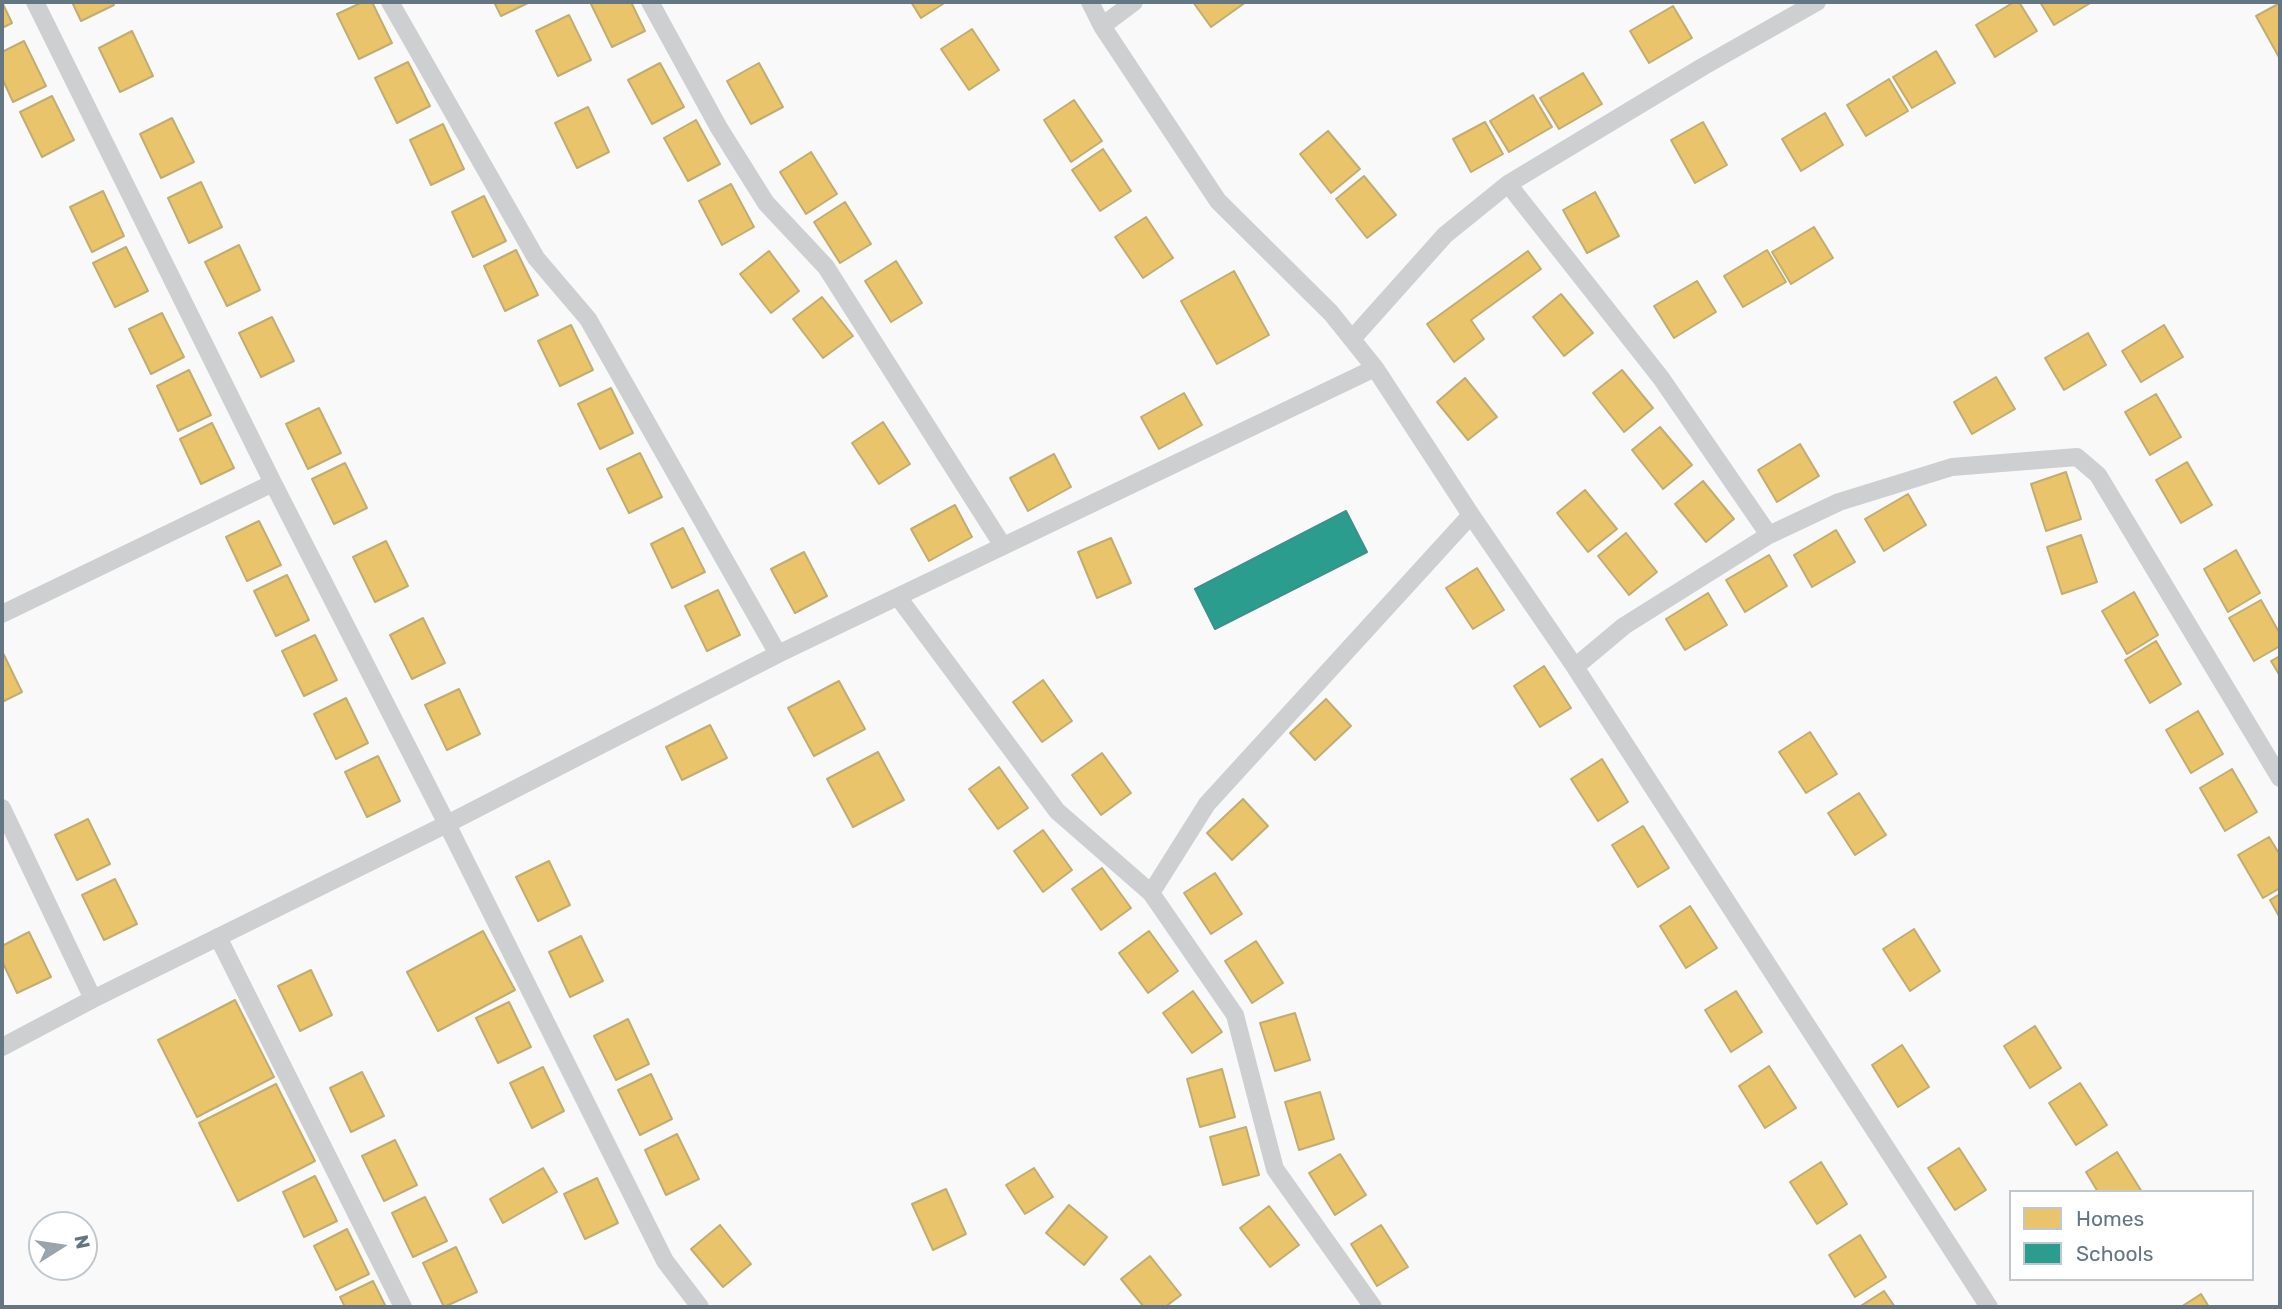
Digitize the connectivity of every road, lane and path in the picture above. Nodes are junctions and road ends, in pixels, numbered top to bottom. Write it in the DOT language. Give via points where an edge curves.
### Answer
graph roads {
  1 [pos="35,2"];
  2 [pos="390,2"];
  3 [pos="650,2"];
  4 [pos="1090,2"];
  5 [pos="1134,2"];
  6 [pos="1816,2"];
  7 [pos="1102,26"];
  8 [pos="1508,184"];
  9 [pos="1352,339"];
  10 [pos="1375,368"];
  11 [pos="273,483"];
  12 [pos="1471,515"];
  13 [pos="1769,535"];
  14 [pos="1003,546"];
  15 [pos="898,597"];
  16 [pos="2,614"];
  17 [pos="778,654"];
  18 [pos="1575,667"];
  19 [pos="2280,778"];
  20 [pos="2,808"];
  21 [pos="447,824"];
  22 [pos="1152,893"];
  23 [pos="218,937"];
  24 [pos="93,999"];
  25 [pos="2,1047"];
  26 [pos="402,1307"];
  27 [pos="700,1307"];
  28 [pos="1373,1307"];
  29 [pos="1989,1307"];
  1 -- 11 [label="street"];
  2 -- 17 [label="street" via="536,258 588,319"];
  3 -- 14 [label="street" via="766,203 826,267"];
  4 -- 7 [label="street"];
  5 -- 7 [label="street"];
  6 -- 8 [label="street"];
  7 -- 9 [label="street" via="1218,201"];
  8 -- 9 [label="street" via="1445,235"];
  8 -- 13 [label="street" via="1661,378"];
  9 -- 10 [label="street"];
  10 -- 12 [label="street"];
  10 -- 14 [label="street"];
  11 -- 16 [label="street"];
  11 -- 21 [label="street"];
  12 -- 18 [label="street"];
  12 -- 22 [label="street" via="1207,804"];
  13 -- 18 [label="street" via="1624,626"];
  13 -- 19 [label="street" via="1839,502 1952,467 2077,457 2098,475"];
  14 -- 15 [label="street"];
  15 -- 17 [label="street"];
  15 -- 22 [label="street" via="1057,811"];
  17 -- 21 [label="street"];
  18 -- 29 [label="street"];
  20 -- 24 [label="street"];
  21 -- 23 [label="street"];
  21 -- 27 [label="street" via="665,1261"];
  22 -- 28 [label="street" via="1235,1015 1275,1169"];
  23 -- 24 [label="street"];
  23 -- 26 [label="street"];
  24 -- 25 [label="street"];
}
